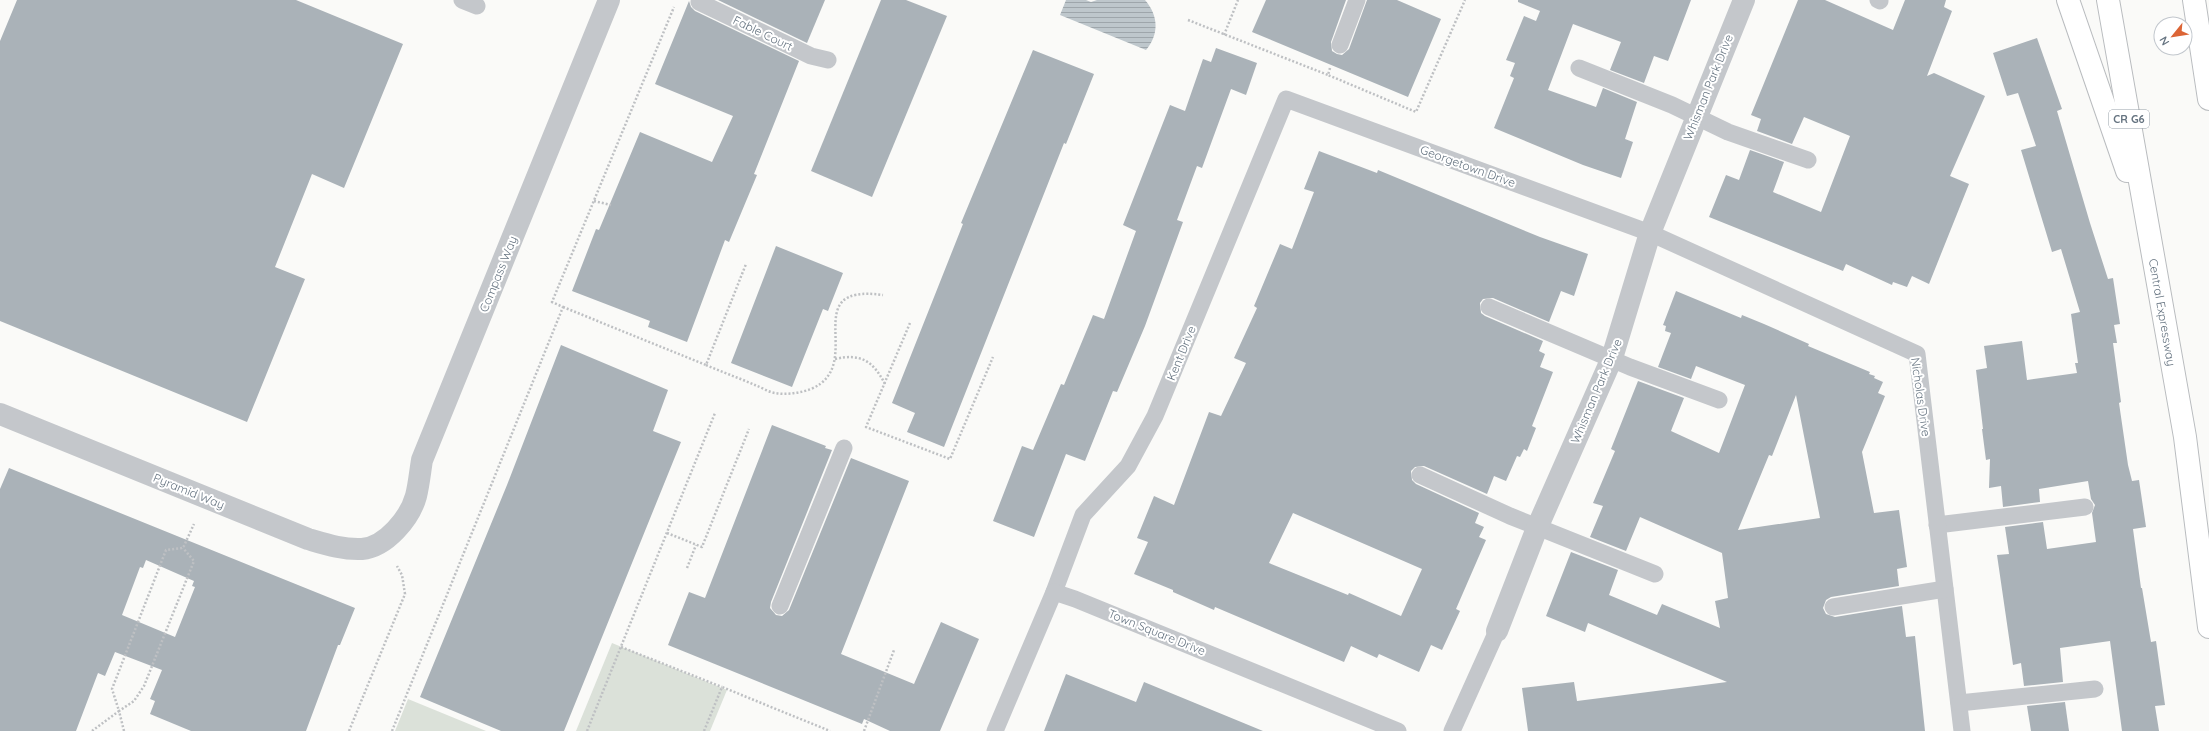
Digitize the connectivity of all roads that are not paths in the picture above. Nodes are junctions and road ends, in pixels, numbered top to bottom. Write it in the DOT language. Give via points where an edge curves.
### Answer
graph roads {
  1 [pos="609,0"];
  2 [pos="1357,0"];
  3 [pos="1744,0"];
  4 [pos="2068,0"];
  5 [pos="2108,0"];
  6 [pos="2194,0"];
  7 [pos="699,2"];
  8 [pos="1340,45"];
  9 [pos="828,60"];
  10 [pos="1579,68"];
  11 [pos="1286,99"];
  12 [pos="2209,99"];
  13 [pos="1697,115"];
  14 [pos="1808,160"];
  15 [pos="1650,233"];
  16 [pos="2150,239"];
  17 [pos="1489,307"];
  18 [pos="1612,358"];
  19 [pos="1719,400"];
  20 [pos="0,414"];
  21 [pos="844,448"];
  22 [pos="1420,475"];
  23 [pos="2085,507"];
  24 [pos="1937,524"];
  25 [pos="1537,528"];
  26 [pos="382,542"];
  27 [pos="1656,574"];
  28 [pos="1945,589"];
  29 [pos="1054,592"];
  30 [pos="780,606"];
  31 [pos="1832,607"];
  32 [pos="2209,627"];
  33 [pos="1497,631"];
  34 [pos="2096,688"];
  35 [pos="1959,703"];
  36 [pos="995,731"];
  37 [pos="1398,731"];
  38 [pos="1452,731"];
  39 [pos="1962,731"];
  1 -- 26 [label="street, Compass Way" via="422,460 416,497 405,519"];
  2 -- 8 [label="lane"];
  3 -- 13 [label="street, Whisman Park Drive"];
  4 -- 16 [label="highway"];
  5 -- 16 [label="highway, Central Expressway / CR G6"];
  6 -- 12 [label="highway"];
  7 -- 9 [label="lane, Fable Court" via="811,56"];
  10 -- 13 [label="lane"];
  11 -- 15 [label="lane, Georgetown Drive"];
  11 -- 29 [label="lane, Kent Drive" via="1155,416 1128,466 1083,515"];
  13 -- 14 [label="lane" via="1728,132"];
  13 -- 15 [label="street, Whisman Park Drive"];
  15 -- 18 [label="street, Whisman Park Drive"];
  15 -- 24 [label="lane, Nicholas Drive" via="1917,354"];
  16 -- 32 [label="highway, Central Expressway / CR G6" via="2185,437"];
  17 -- 18 [label="lane"];
  18 -- 19 [label="lane"];
  18 -- 25 [label="street, Whisman Park Drive"];
  20 -- 26 [label="street, Pyramid Way" via="308,540 333,547 363,549"];
  21 -- 30 [label="lane"];
  22 -- 25 [label="lane"];
  23 -- 24 [label="lane"];
  24 -- 28 [label="lane, Nicholas Drive"];
  25 -- 27 [label="lane"];
  25 -- 33 [label="street, Whisman Park Drive"];
  28 -- 31 [label="lane"];
  28 -- 35 [label="lane, Nicholas Drive"];
  29 -- 36 [label="lane"];
  29 -- 37 [label="lane, Town Square Drive"];
  33 -- 38 [label="lane, Whisman Park Drive"];
  34 -- 35 [label="lane"];
  35 -- 39 [label="lane, Nicholas Drive"];
}
